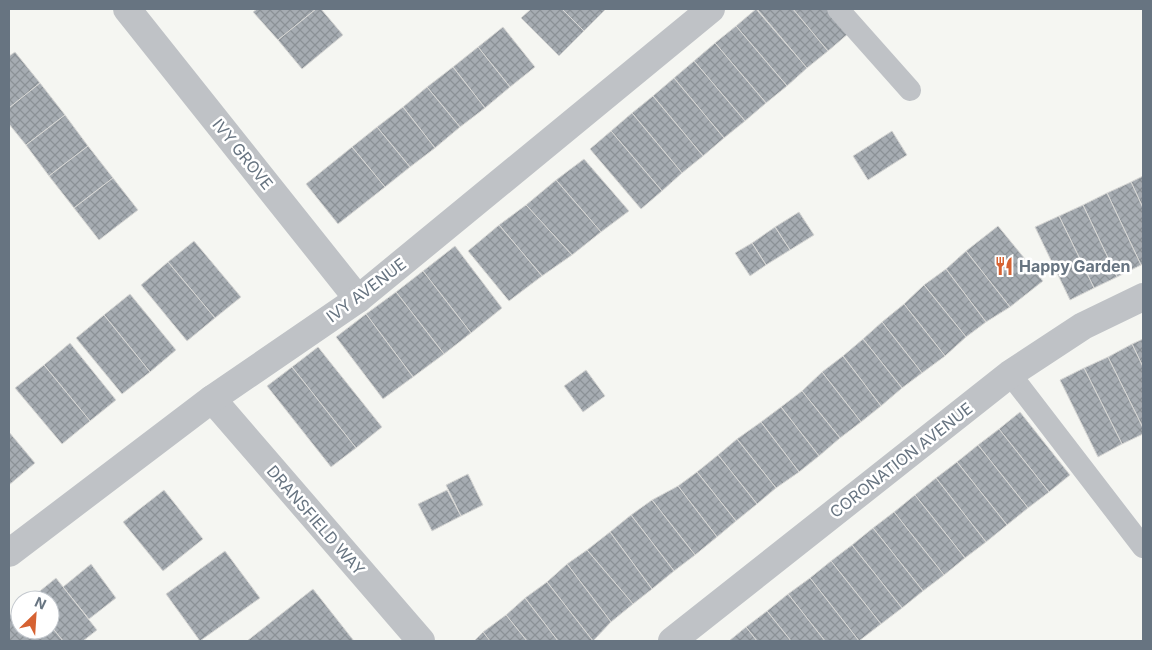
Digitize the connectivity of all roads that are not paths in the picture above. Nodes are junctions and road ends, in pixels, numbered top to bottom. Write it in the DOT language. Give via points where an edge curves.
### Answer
graph roads {
  1 [pos="127,9"];
  2 [pos="711,9"];
  3 [pos="838,9"];
  4 [pos="910,90"];
  5 [pos="1143,297"];
  6 [pos="358,299"];
  7 [pos="1010,374"];
  8 [pos="212,399"];
  9 [pos="1143,547"];
  10 [pos="9,553"];
  11 [pos="421,641"];
  12 [pos="672,641"];
  1 -- 6 [label="street, IVY GROVE"];
  2 -- 6 [label="street, IVY AVENUE"];
  3 -- 4 [label="lane"];
  5 -- 7 [label="street, CORONATION AVENUE" via="1083,326"];
  6 -- 8 [label="street, IVY AVENUE"];
  7 -- 9 [label="lane"];
  7 -- 12 [label="street, CORONATION AVENUE"];
  8 -- 10 [label="street, IVY AVENUE"];
  8 -- 11 [label="street, DRANSFIELD WAY"];
}
